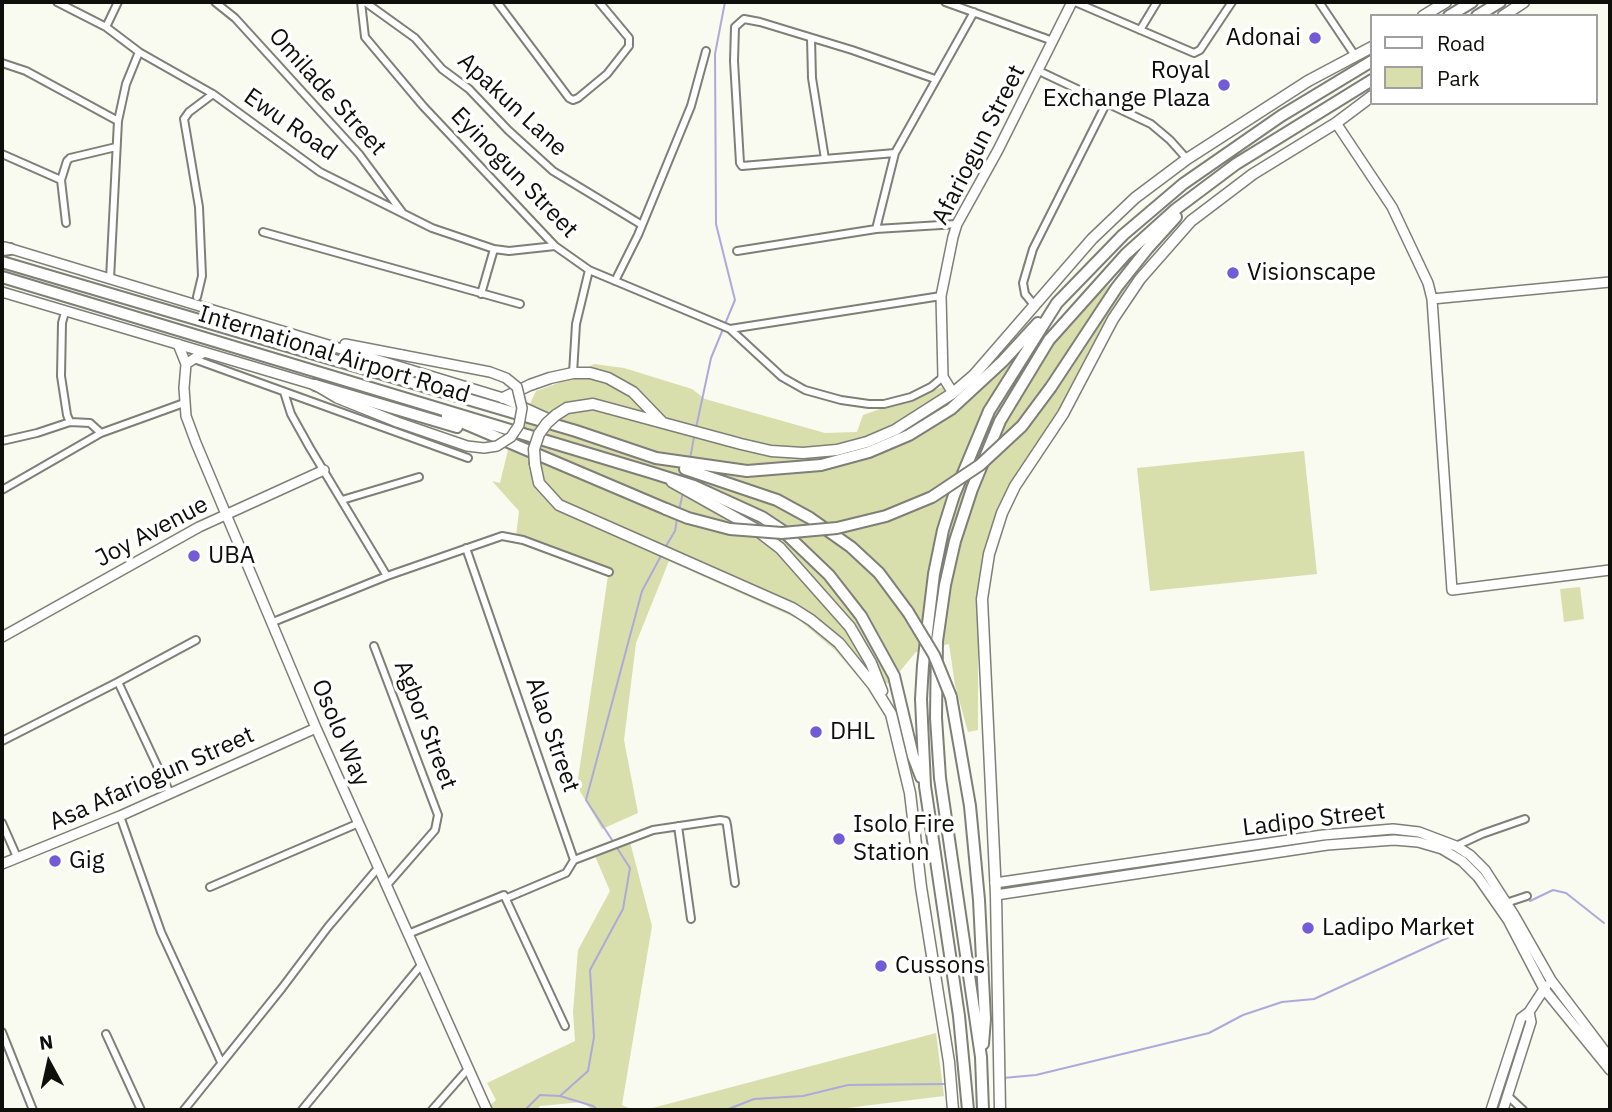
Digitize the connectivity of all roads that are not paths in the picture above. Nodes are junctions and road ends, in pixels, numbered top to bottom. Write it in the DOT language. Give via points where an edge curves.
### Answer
graph roads {
  1 [pos="57,2"];
  2 [pos="118,2"];
  3 [pos="215,2"];
  4 [pos="363,2"];
  5 [pos="497,2"];
  6 [pos="599,2"];
  7 [pos="945,2"];
  8 [pos="1073,2"];
  9 [pos="1157,2"];
  10 [pos="1232,2"];
  11 [pos="1319,2"];
  12 [pos="1446,2"];
  13 [pos="1472,2"];
  14 [pos="1500,2"];
  15 [pos="1524,2"];
  16 [pos="974,12"];
  17 [pos="1426,14"];
  18 [pos="1452,14"];
  19 [pos="1480,14"];
  20 [pos="1506,14"];
  21 [pos="106,27"];
  22 [pos="1140,30"];
  23 [pos="811,38"];
  24 [pos="1053,41"];
  25 [pos="1370,48"];
  26 [pos="706,51"];
  27 [pos="139,52"];
  28 [pos="1356,57"];
  29 [pos="1370,62"];
  30 [pos="2,63"];
  31 [pos="1039,71"];
  32 [pos="935,79"];
  33 [pos="1370,81"];
  34 [pos="213,94"];
  35 [pos="1370,98"];
  36 [pos="1106,104"];
  37 [pos="118,121"];
  38 [pos="1336,123"];
  39 [pos="116,147"];
  40 [pos="895,153"];
  41 [pos="2,154"];
  42 [pos="825,159"];
  43 [pos="1187,159"];
  44 [pos="1236,164"];
  45 [pos="61,180"];
  46 [pos="403,213"];
  47 [pos="66,223"];
  48 [pos="957,224"];
  49 [pos="642,225"];
  50 [pos="876,229"];
  51 [pos="263,232"];
  52 [pos="555,246"];
  53 [pos="4,248"];
  54 [pos="494,249"];
  55 [pos="737,251"];
  56 [pos="2,262"];
  57 [pos="589,270"];
  58 [pos="2,277"];
  59 [pos="110,279"];
  60 [pos="615,281"];
  61 [pos="1610,282"];
  62 [pos="2,292"];
  63 [pos="481,295"];
  64 [pos="942,296"];
  65 [pos="197,297"];
  66 [pos="1432,299"];
  67 [pos="1057,303"];
  68 [pos="520,304"];
  69 [pos="1036,307"];
  70 [pos="65,312"];
  71 [pos="730,329"];
  72 [pos="303,337"];
  73 [pos="178,344"];
  74 [pos="204,352"];
  75 [pos="190,361"];
  76 [pos="573,373"];
  77 [pos="943,377"];
  78 [pos="358,384"];
  79 [pos="315,385"];
  80 [pos="284,392"];
  81 [pos="953,393"];
  82 [pos="406,397"];
  83 [pos="503,398"];
  84 [pos="184,403"];
  85 [pos="70,422"];
  86 [pos="661,422"];
  87 [pos="576,431"];
  88 [pos="101,433"];
  89 [pos="497,439"];
  90 [pos="2,441"];
  91 [pos="468,458"];
  92 [pos="698,469"];
  93 [pos="324,470"];
  94 [pos="419,477"];
  95 [pos="693,489"];
  96 [pos="2,490"];
  97 [pos="342,500"];
  98 [pos="227,514"];
  99 [pos="466,548"];
  100 [pos="1610,570"];
  101 [pos="610,572"];
  102 [pos="387,576"];
  103 [pos="273,622"];
  104 [pos="2,636"];
  105 [pos="196,640"];
  106 [pos="374,646"];
  107 [pos="118,682"];
  108 [pos="891,714"];
  109 [pos="316,728"];
  110 [pos="2,741"];
  111 [pos="925,786"];
  112 [pos="170,793"];
  113 [pos="120,816"];
  114 [pos="1525,819"];
  115 [pos="2,823"];
  116 [pos="359,823"];
  117 [pos="677,827"];
  118 [pos="1456,846"];
  119 [pos="17,857"];
  120 [pos="575,860"];
  121 [pos="2,864"];
  122 [pos="378,869"];
  123 [pos="736,883"];
  124 [pos="995,883"];
  125 [pos="387,885"];
  126 [pos="210,887"];
  127 [pos="996,895"];
  128 [pos="1527,896"];
  129 [pos="507,898"];
  130 [pos="1506,902"];
  131 [pos="691,919"];
  132 [pos="408,934"];
  133 [pos="422,964"];
  134 [pos="1550,980"];
  135 [pos="1544,989"];
  136 [pos="1529,1012"];
  137 [pos="565,1026"];
  138 [pos="2,1032"];
  139 [pos="106,1034"];
  140 [pos="981,1057"];
  141 [pos="1610,1058"];
  142 [pos="222,1062"];
  143 [pos="468,1069"];
  144 [pos="1610,1070"];
  145 [pos="1508,1096"];
  146 [pos="952,1105"];
  147 [pos="33,1110"];
  148 [pos="141,1110"];
  149 [pos="184,1110"];
  150 [pos="302,1110"];
  151 [pos="432,1110"];
  152 [pos="487,1110"];
  153 [pos="968,1110"];
  154 [pos="983,1110"];
  155 [pos="1000,1110"];
  156 [pos="1491,1110"];
  157 [pos="1503,1110"];
  158 [pos="1523,1110"];
  1 -- 21 [label="street, Ewu Road"];
  2 -- 21 [label="street"];
  3 -- 46 [label="street, Omilade Street" via="235,18 359,154"];
  4 -- 49 [label="street, Apakun Lane" via="415,38 442,69 469,89 553,171"];
  4 -- 52 [label="street, Eyinogun Street" via="365,37"];
  5 -- 6 [label="street" via="569,98 578,98 607,74 629,42"];
  7 -- 16 [label="street"];
  8 -- 22 [label="street"];
  8 -- 24 [label="main road, Afariogun Street"];
  9 -- 22 [label="street"];
  10 -- 22 [label="street" via="1198,52"];
  11 -- 28 [label="street"];
  12 -- 17 [label="main road"];
  13 -- 18 [label="highway"];
  14 -- 19 [label="highway"];
  15 -- 20 [label="main road"];
  16 -- 24 [label="street"];
  16 -- 32 [label="street"];
  21 -- 27 [label="street, Ewu Road"];
  23 -- 32 [label="street"];
  23 -- 42 [label="street" via="812,78"];
  23 -- 42 [label="street" via="744,19 735,27 740,163"];
  24 -- 31 [label="main road, Afariogun Street"];
  25 -- 28 [label="main road"];
  26 -- 49 [label="street" via="691,106"];
  27 -- 34 [label="street, Ewu Road"];
  27 -- 37 [label="street"];
  28 -- 43 [label="main road" via="1308,81"];
  29 -- 67 [label="highway" via="1183,184 1123,235"];
  30 -- 37 [label="street" via="26,71"];
  31 -- 36 [label="street"];
  31 -- 48 [label="main road, Afariogun Street"];
  32 -- 40 [label="street"];
  33 -- 44 [label="highway"];
  34 -- 46 [label="street, Ewu Road" via="305,163"];
  34 -- 65 [label="street" via="184,119 199,207 202,276"];
  35 -- 38 [label="main road"];
  36 -- 43 [label="street" via="1151,124"];
  36 -- 69 [label="street" via="1029,259 1023,283"];
  37 -- 39 [label="street"];
  38 -- 66 [label="main road" via="1392,207"];
  38 -- 124 [label="main road" via="1253,174 1191,221 1140,279 1002,513 982,599"];
  39 -- 45 [label="street" via="70,158"];
  39 -- 59 [label="street"];
  40 -- 42 [label="street"];
  40 -- 50 [label="street"];
  41 -- 45 [label="street"];
  43 -- 69 [label="main road" via="1101,231"];
  44 -- 89 [label="highway, bridge" via="1148,248 1022,426 980,465 932,497 886,516 838,528 782,533 709,524"];
  44 -- 140 [label="highway" via="1126,254 1058,328 1000,421 955,541 937,641 937,743"];
  45 -- 47 [label="street"];
  46 -- 54 [label="street, Ewu Road" via="443,233"];
  48 -- 50 [label="street"];
  48 -- 64 [label="main road, Afariogun Street"];
  49 -- 60 [label="street"];
  50 -- 55 [label="street"];
  51 -- 63 [label="street"];
  52 -- 54 [label="street, Ewu Road"];
  52 -- 57 [label="street, Eyinogun Street"];
  53 -- 59 [label="main road, International Airport Road"];
  54 -- 63 [label="street"];
  56 -- 87 [label="highway, International Airport Road"];
  57 -- 60 [label="street, Eyinogun Street"];
  57 -- 76 [label="street" via="576,324"];
  58 -- 78 [label="highway, International Airport Road"];
  59 -- 72 [label="main road, International Airport Road"];
  60 -- 71 [label="street, Eyinogun Street"];
  61 -- 66 [label="main road"];
  62 -- 70 [label="main road, International Airport Road"];
  63 -- 68 [label="street"];
  64 -- 71 [label="street, Eyinogun Street"];
  64 -- 77 [label="main road, Afariogun Street"];
  66 -- 100 [label="main road" via="1452,590"];
  67 -- 92 [label="highway" via="960,401 909,435 821,465 747,471"];
  67 -- 111 [label="highway" via="989,411 943,530 923,665"];
  69 -- 81 [label="main road"];
  70 -- 73 [label="main road, International Airport Road"];
  70 -- 85 [label="street" via="61,376"];
  71 -- 77 [label="street" via="782,377 841,400 884,404 911,397"];
  72 -- 79 [label="main road, International Airport Road, bridge" via="490,372 517,387 522,408 511,437 484,448 397,422"];
  72 -- 83 [label="main road, International Airport Road"];
  73 -- 74 [label="main road, International Airport Road"];
  73 -- 75 [label="main road, Osolo Way"];
  74 -- 75 [label="main road"];
  74 -- 79 [label="main road, International Airport Road"];
  75 -- 80 [label="street"];
  75 -- 84 [label="main road, Osolo Way"];
  76 -- 83 [label="main road"];
  76 -- 86 [label="main road" via="608,378 632,392"];
  77 -- 81 [label="main road"];
  78 -- 79 [label="highway"];
  78 -- 82 [label="highway, International Airport Road"];
  79 -- 89 [label="highway"];
  80 -- 91 [label="street"];
  80 -- 93 [label="street" via="291,414"];
  81 -- 86 [label="main road" via="895,430 837,450 771,451"];
  82 -- 89 [label="highway"];
  82 -- 95 [label="highway, International Airport Road"];
  83 -- 87 [label="main road, International Airport Road"];
  84 -- 88 [label="street"];
  84 -- 98 [label="main road, Osolo Way"];
  85 -- 88 [label="street" via="90,423"];
  85 -- 90 [label="street"];
  86 -- 108 [label="main road, bridge" via="593,404 567,408 539,434 534,449 539,483 559,505 811,620 850,654"];
  87 -- 92 [label="highway, International Airport Road"];
  88 -- 96 [label="street"];
  92 -- 140 [label="highway, bridge" via="777,500 851,547 879,573 934,656 951,697 970,806 980,912 985,1032"];
  93 -- 97 [label="street"];
  93 -- 98 [label="main road, Joy Avenue"];
  94 -- 97 [label="street"];
  95 -- 108 [label="main road" via="780,548 821,592 872,663"];
  95 -- 111 [label="highway, International Airport Road" via="737,504 783,531 829,575 861,616 894,676"];
  97 -- 102 [label="street"];
  98 -- 103 [label="main road, Osolo Way"];
  98 -- 104 [label="main road, Joy Avenue"];
  99 -- 101 [label="street" via="509,536"];
  99 -- 102 [label="street"];
  99 -- 120 [label="street, Alao Street"];
  102 -- 103 [label="street"];
  103 -- 109 [label="main road, Osolo Way"];
  105 -- 107 [label="street"];
  106 -- 125 [label="street, Agbor Street" via="438,815 435,830"];
  107 -- 110 [label="street"];
  107 -- 112 [label="street"];
  108 -- 146 [label="main road" via="910,793"];
  109 -- 112 [label="main road, Asa Afariogun Street"];
  109 -- 116 [label="main road, Osolo Way"];
  111 -- 153 [label="highway"];
  112 -- 113 [label="main road, Asa Afariogun Street"];
  113 -- 119 [label="main road, Asa Afariogun Street"];
  113 -- 142 [label="street" via="162,932"];
  114 -- 118 [label="street"];
  115 -- 119 [label="street"];
  116 -- 122 [label="main road, Osolo Way"];
  116 -- 126 [label="street"];
  117 -- 120 [label="street" via="653,830"];
  117 -- 123 [label="street" via="726,821"];
  117 -- 131 [label="street"];
  118 -- 124 [label="main road, Ladipo Street" via="1419,832 1323,835"];
  118 -- 130 [label="main road, Ladipo Street" via="1485,870"];
  119 -- 121 [label="main road, Asa Afariogun Street"];
  120 -- 129 [label="street" via="566,873"];
  122 -- 125 [label="main road, Osolo Way"];
  122 -- 142 [label="street"];
  124 -- 127 [label="main road"];
  125 -- 132 [label="main road, Osolo Way"];
  127 -- 135 [label="main road, Ladipo Street" via="1326,845 1418,842 1442,849 1478,877 1508,920"];
  127 -- 155 [label="main road"];
  128 -- 130 [label="street"];
  129 -- 132 [label="street" via="500,895"];
  129 -- 137 [label="street"];
  130 -- 134 [label="main road, Ladipo Street"];
  132 -- 133 [label="main road, Osolo Way"];
  133 -- 143 [label="main road, Osolo Way"];
  133 -- 150 [label="street"];
  134 -- 135 [label="main road"];
  134 -- 141 [label="main road, Ladipo Street"];
  135 -- 136 [label="main road"];
  135 -- 144 [label="main road, Ladipo Street"];
  136 -- 145 [label="main road" via="1531,1022"];
  136 -- 156 [label="main road" via="1521,1018"];
  138 -- 147 [label="street"];
  139 -- 148 [label="street"];
  140 -- 154 [label="highway"];
  142 -- 149 [label="street"];
  143 -- 151 [label="street"];
  143 -- 152 [label="main road, Osolo Way"];
  145 -- 157 [label="main road"];
  145 -- 158 [label="street"];
}
